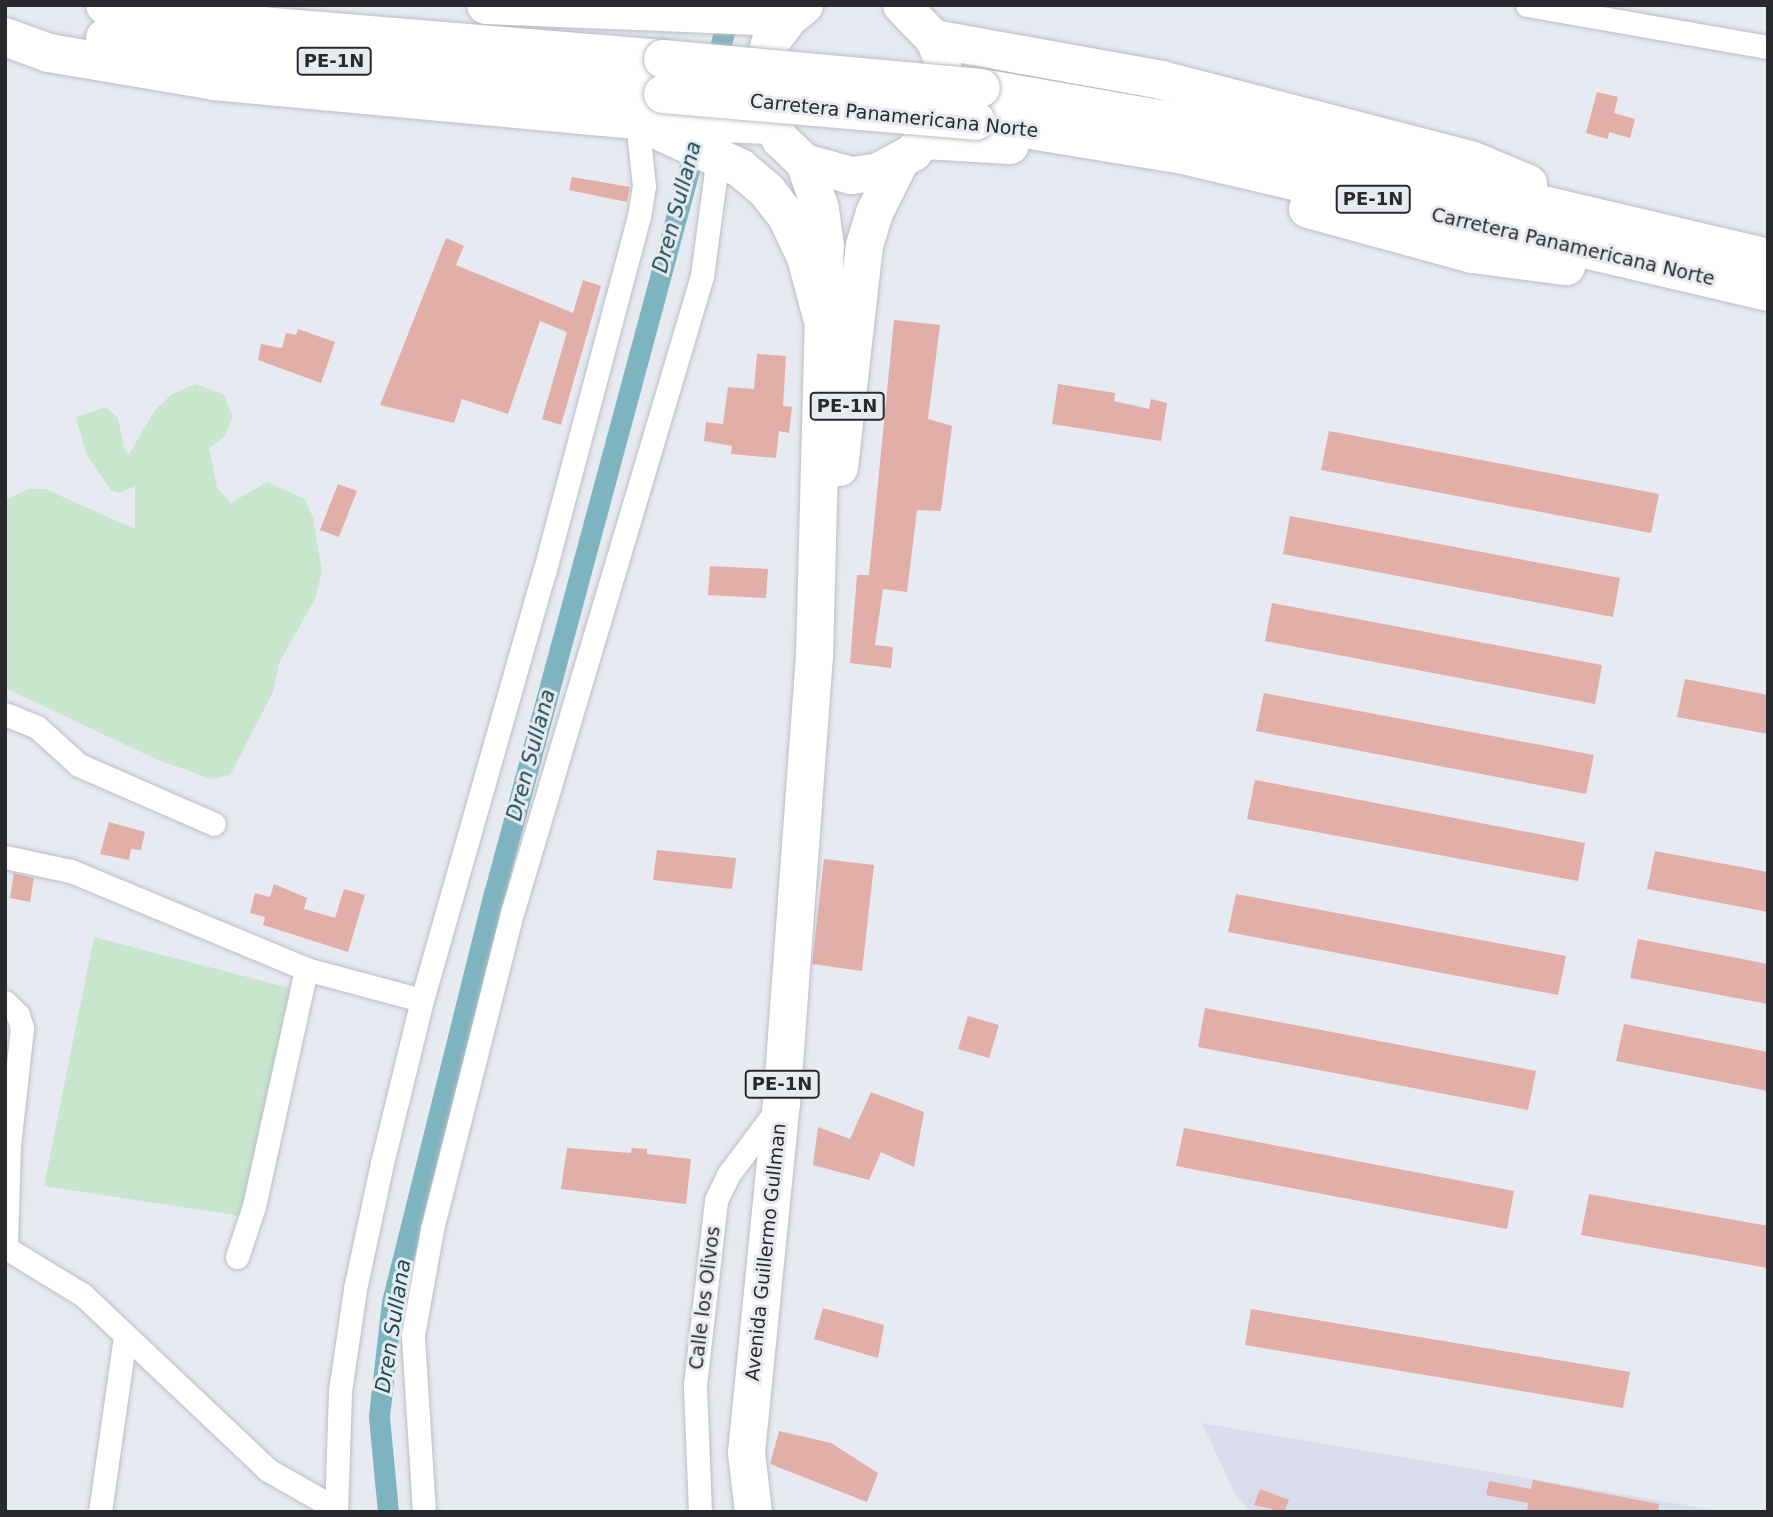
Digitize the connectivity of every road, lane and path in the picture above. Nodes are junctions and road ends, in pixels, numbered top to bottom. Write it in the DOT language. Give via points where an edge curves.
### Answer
graph roads {
  1 [pos="105,5"];
  2 [pos="486,5"];
  3 [pos="901,5"];
  4 [pos="1527,5"];
  5 [pos="797,11"];
  6 [pos="5,28"];
  7 [pos="5,37"];
  8 [pos="934,38"];
  9 [pos="1768,47"];
  10 [pos="978,104"];
  11 [pos="684,120"];
  12 [pos="771,125"];
  13 [pos="912,151"];
  14 [pos="804,162"];
  15 [pos="1630,227"];
  16 [pos="1768,258"];
  17 [pos="1663,269"];
  18 [pos="1768,292"];
  19 [pos="822,317"];
  20 [pos="814,656"];
  21 [pos="5,714"];
  22 [pos="214,824"];
  23 [pos="5,857"];
  24 [pos="306,969"];
  25 [pos="422,1000"];
  26 [pos="5,1002"];
  27 [pos="781,1104"];
  28 [pos="7,1144"];
  29 [pos="6,1247"];
  30 [pos="237,1257"];
  31 [pos="125,1336"];
  32 [pos="335,1510"];
  33 [pos="100,1512"];
  34 [pos="424,1512"];
  35 [pos="700,1512"];
  36 [pos="753,1512"];
  1 -- 11 [label="highway, Carretera Panamericana Norte / PE-1N" via="273,27"];
  2 -- 5 [label="highway" via="746,17"];
  3 -- 8 [label="main road"];
  4 -- 9 [label="street"];
  5 -- 12 [label="main road, PE-1N" via="764,60 761,93"];
  6 -- 11 [label="highway, Carretera Panamericana Norte / PE-1N"];
  7 -- 11 [label="highway" via="49,52 214,81"];
  8 -- 13 [label="main road, PE-1N" via="945,80 943,101"];
  8 -- 15 [label="highway" via="1161,80 1471,160"];
  10 -- 11 [label="highway, Carretera Panamericana Norte / PE-1N, bridge"];
  10 -- 15 [label="highway, Carretera Panamericana Norte / PE-1N" via="1233,132"];
  10 -- 17 [label="highway, Carretera Panamericana Norte / PE-1N"];
  11 -- 12 [label="highway"];
  11 -- 19 [label="highway" via="767,191 787,217 806,257"];
  11 -- 25 [label="street" via="644,186 544,573"];
  11 -- 34 [label="street" via="702,276 510,922 432,1229 413,1335"];
  12 -- 14 [label="main road, PE-1N"];
  13 -- 14 [label="main road" via="851,175"];
  13 -- 17 [label="highway" via="1037,148 1172,170 1473,254 1570,267"];
  13 -- 20 [label="main road, Avenida Guillermo Gullman / PE-1N" via="864,246"];
  14 -- 19 [label="main road, Avenida Guillermo Gullman / PE-1N" via="820,208 825,245"];
  15 -- 16 [label="highway, Carretera Panamericana Norte / PE-1N"];
  17 -- 18 [label="highway, Carretera Panamericana Norte / PE-1N"];
  19 -- 20 [label="main road, Avenida Guillermo Gullman / PE-1N"];
  20 -- 27 [label="main road, Avenida Guillermo Gullman / PE-1N"];
  21 -- 22 [label="street" via="37,727 79,765"];
  23 -- 24 [label="street" via="71,871"];
  24 -- 25 [label="street"];
  24 -- 30 [label="street" via="254,1206"];
  25 -- 32 [label="street" via="355,1289 340,1391"];
  26 -- 28 [label="street" via="18,1015 22,1028"];
  27 -- 35 [label="street, Calle los Olivos" via="728,1175 716,1200 695,1385"];
  27 -- 36 [label="main road, Avenida Guillermo Gullman / PE-1N" via="746,1452"];
  28 -- 29 [label="street"];
  29 -- 31 [label="street" via="74,1288"];
  31 -- 32 [label="street" via="268,1470"];
  31 -- 33 [label="street"];
}
